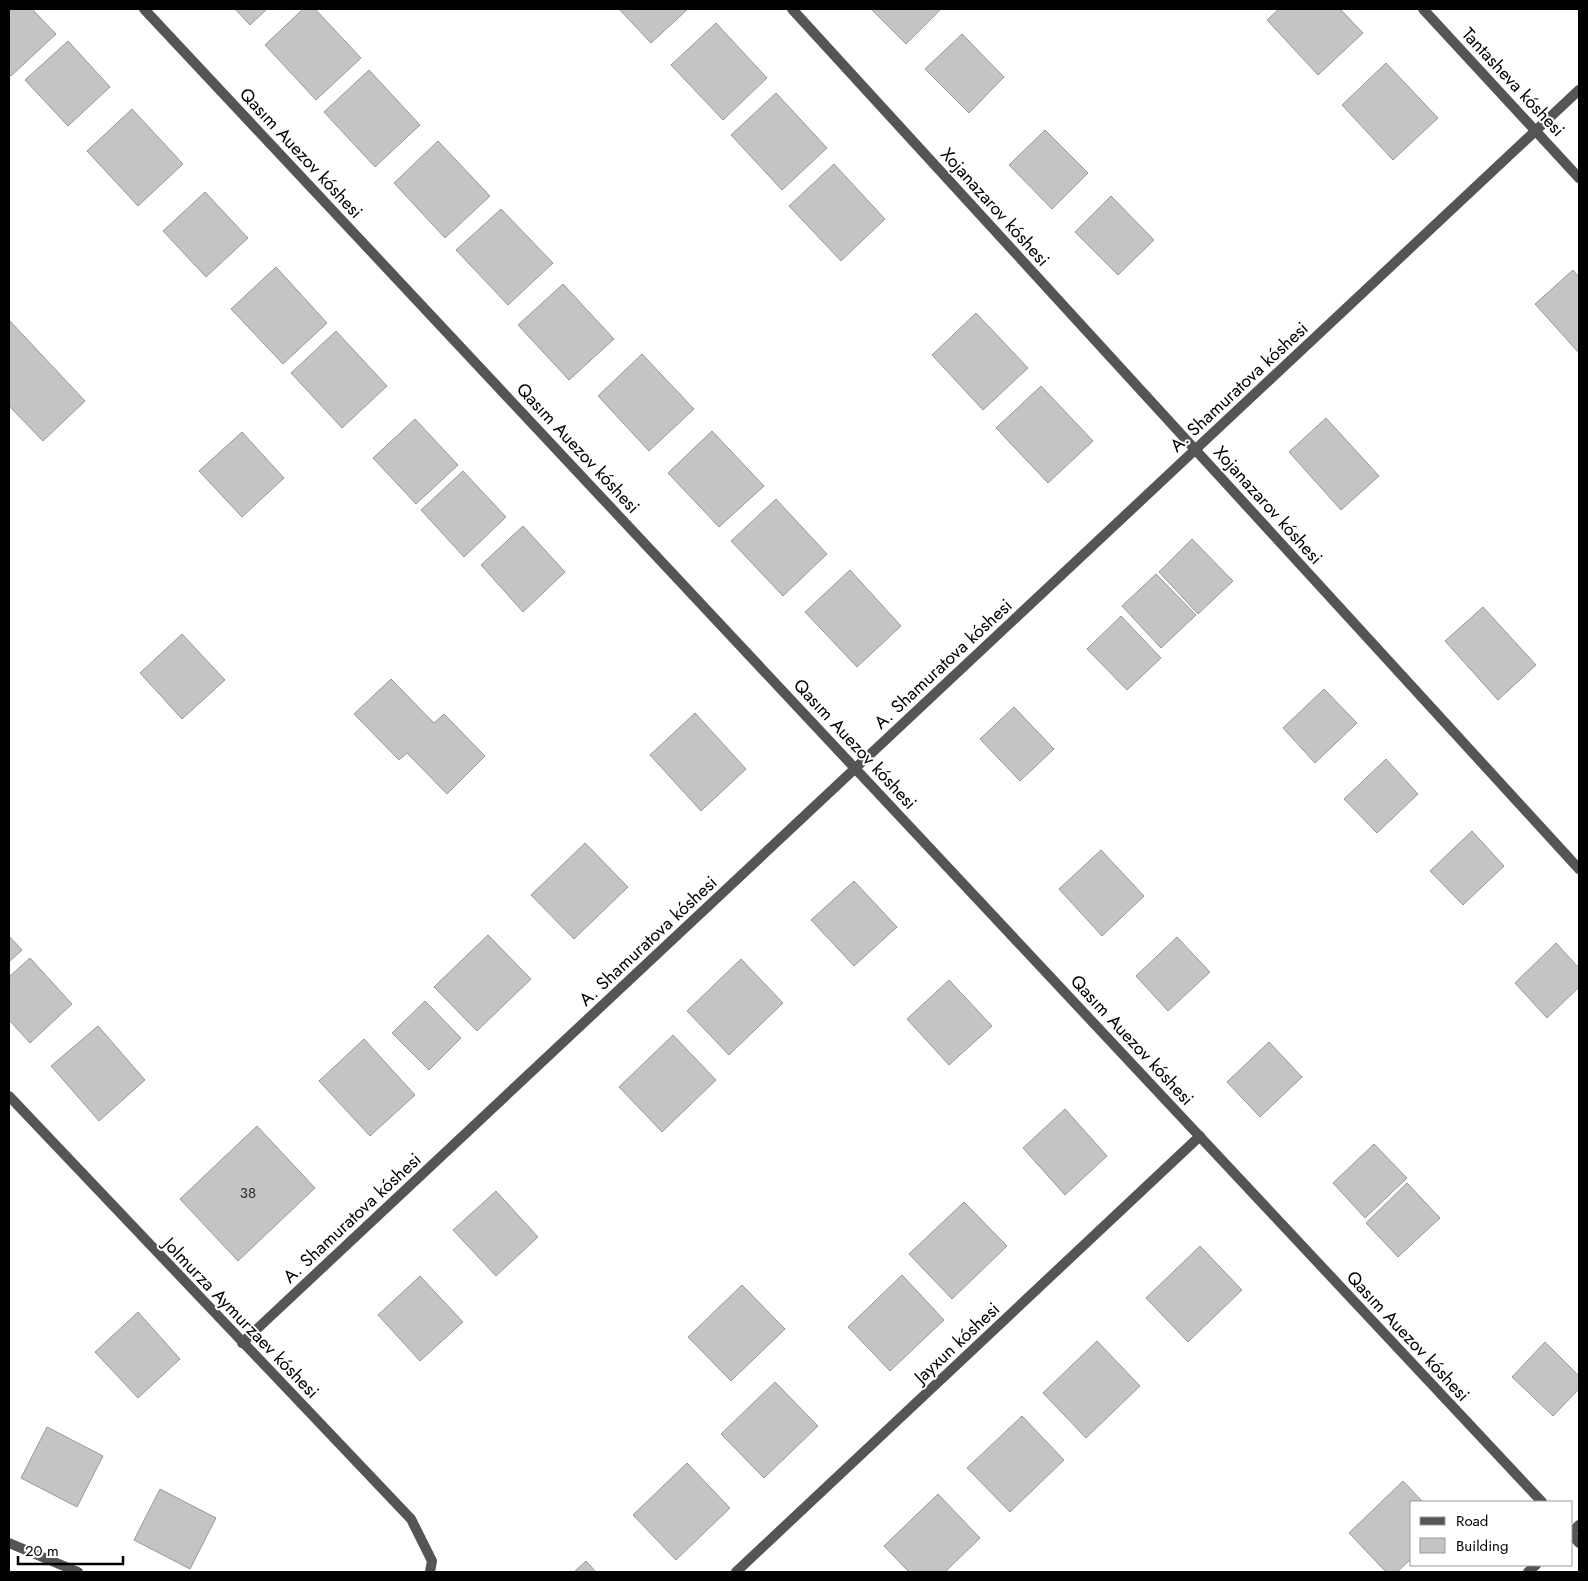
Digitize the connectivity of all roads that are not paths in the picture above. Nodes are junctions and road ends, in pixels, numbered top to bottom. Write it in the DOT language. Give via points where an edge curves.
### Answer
graph roads {
  1 [pos="144,9"];
  2 [pos="792,9"];
  3 [pos="1424,9"];
  4 [pos="1579,90"];
  5 [pos="1535,131"];
  6 [pos="1579,178"];
  7 [pos="1195,450"];
  8 [pos="855,768"];
  9 [pos="1579,869"];
  10 [pos="9,1096"];
  11 [pos="1200,1136"];
  12 [pos="242,1343"];
  13 [pos="1541,1501"];
  14 [pos="9,1543"];
  15 [pos="78,1572"];
  16 [pos="430,1572"];
  17 [pos="736,1572"];
  1 -- 8 [label="street, Qasım Auezov kóshesi"];
  2 -- 7 [label="street, Xojanazarov kóshesi"];
  3 -- 5 [label="street, Tantasheva kóshesi"];
  4 -- 5 [label="street, A. Shamuratova kóshesi"];
  5 -- 6 [label="street, Tantasheva kóshesi"];
  5 -- 7 [label="street, A. Shamuratova kóshesi"];
  7 -- 8 [label="street, A. Shamuratova kóshesi"];
  7 -- 9 [label="street, Xojanazarov kóshesi"];
  8 -- 11 [label="street, Qasım Auezov kóshesi"];
  8 -- 12 [label="street, A. Shamuratova kóshesi"];
  10 -- 12 [label="street, Jolmurza Aymurzaev kóshesi"];
  11 -- 13 [label="street, Qasım Auezov kóshesi"];
  11 -- 17 [label="street, Jayxun kóshesi"];
  12 -- 16 [label="street, Jolmurza Aymurzaev kóshesi" via="411,1519 432,1561"];
  14 -- 15 [label="street"];
}
